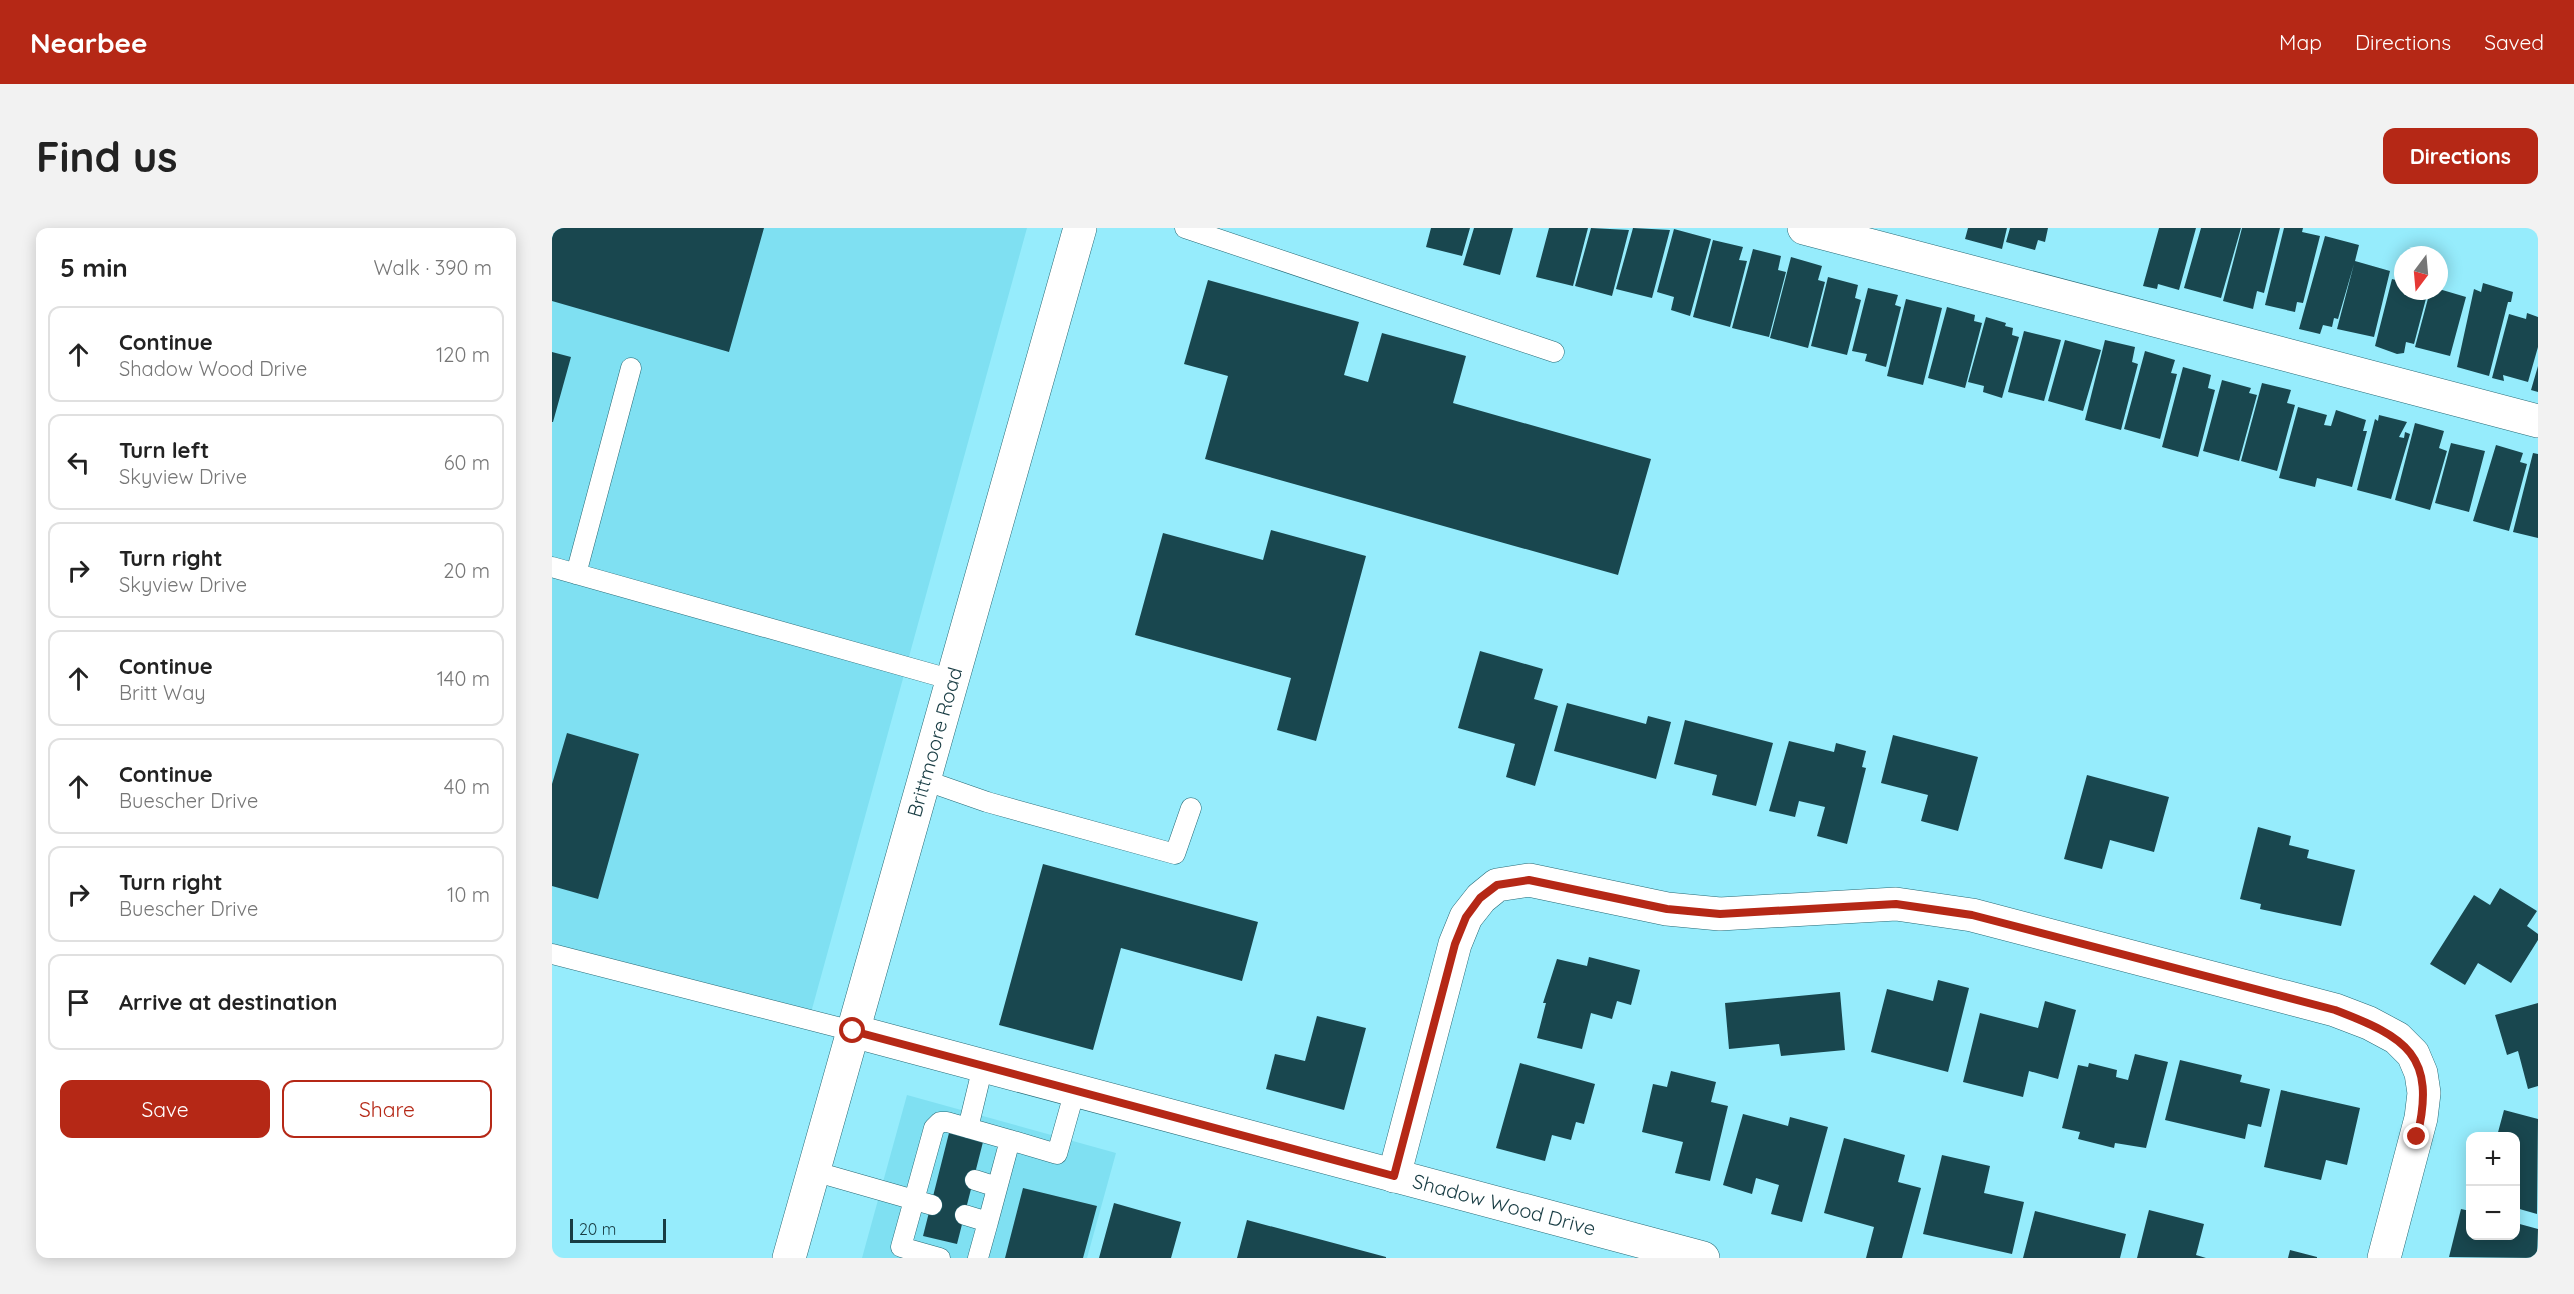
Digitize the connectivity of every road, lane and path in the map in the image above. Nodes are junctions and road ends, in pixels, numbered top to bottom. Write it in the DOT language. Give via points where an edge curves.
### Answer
graph roads {
  1 [pos="1080,228"];
  2 [pos="1185,228"];
  3 [pos="1804,228"];
  4 [pos="1554,352"];
  5 [pos="631,368"];
  6 [pos="2538,421"];
  7 [pos="552,567"];
  8 [pos="576,574"];
  9 [pos="953,680"];
  10 [pos="924,780"];
  11 [pos="1191,808"];
  12 [pos="552,954"];
  13 [pos="853,1031"];
  14 [pos="983,1066"];
  15 [pos="1075,1090"];
  16 [pos="968,1128"];
  17 [pos="1010,1140"];
  18 [pos="813,1171"];
  19 [pos="1394,1176"];
  20 [pos="975,1180"];
  21 [pos="997,1187"];
  22 [pos="923,1202"];
  23 [pos="965,1215"];
  24 [pos="988,1222"];
  25 [pos="789,1258"];
  26 [pos="940,1258"];
  27 [pos="978,1258"];
  28 [pos="1703,1258"];
  29 [pos="2384,1258"];
  1 -- 9 [label="street, Brittmoore Road"];
  2 -- 4 [label="lane"];
  3 -- 6 [label="street"];
  5 -- 8 [label="lane"];
  7 -- 8 [label="lane"];
  8 -- 9 [label="lane"];
  9 -- 10 [label="street, Brittmoore Road"];
  10 -- 11 [label="lane" via="988,802 1175,854"];
  10 -- 13 [label="street, Brittmoore Road"];
  12 -- 13 [label="lane"];
  13 -- 14 [label="street, Shadow Wood Drive"];
  13 -- 18 [label="street, Brittmoore Road"];
  14 -- 15 [label="street, Shadow Wood Drive"];
  14 -- 16 [label="lane"];
  15 -- 17 [label="lane" via="1057,1154"];
  15 -- 19 [label="street, Shadow Wood Drive"];
  16 -- 17 [label="lane"];
  16 -- 22 [label="lane" via="940,1122 934,1128"];
  17 -- 21 [label="lane"];
  18 -- 22 [label="lane"];
  18 -- 25 [label="street, Brittmoore Road"];
  19 -- 28 [label="street, Shadow Wood Drive"];
  19 -- 29 [label="street" via="1455,944 1466,917 1480,898 1497,885 1529,880 1667,909 1720,914 1896,904 1961,913 2335,1010 2397,1038 2413,1054 2424,1093"];
  20 -- 21 [label="lane"];
  21 -- 24 [label="lane"];
  22 -- 26 [label="lane" via="901,1247"];
  23 -- 24 [label="lane"];
  24 -- 27 [label="lane"];
}
